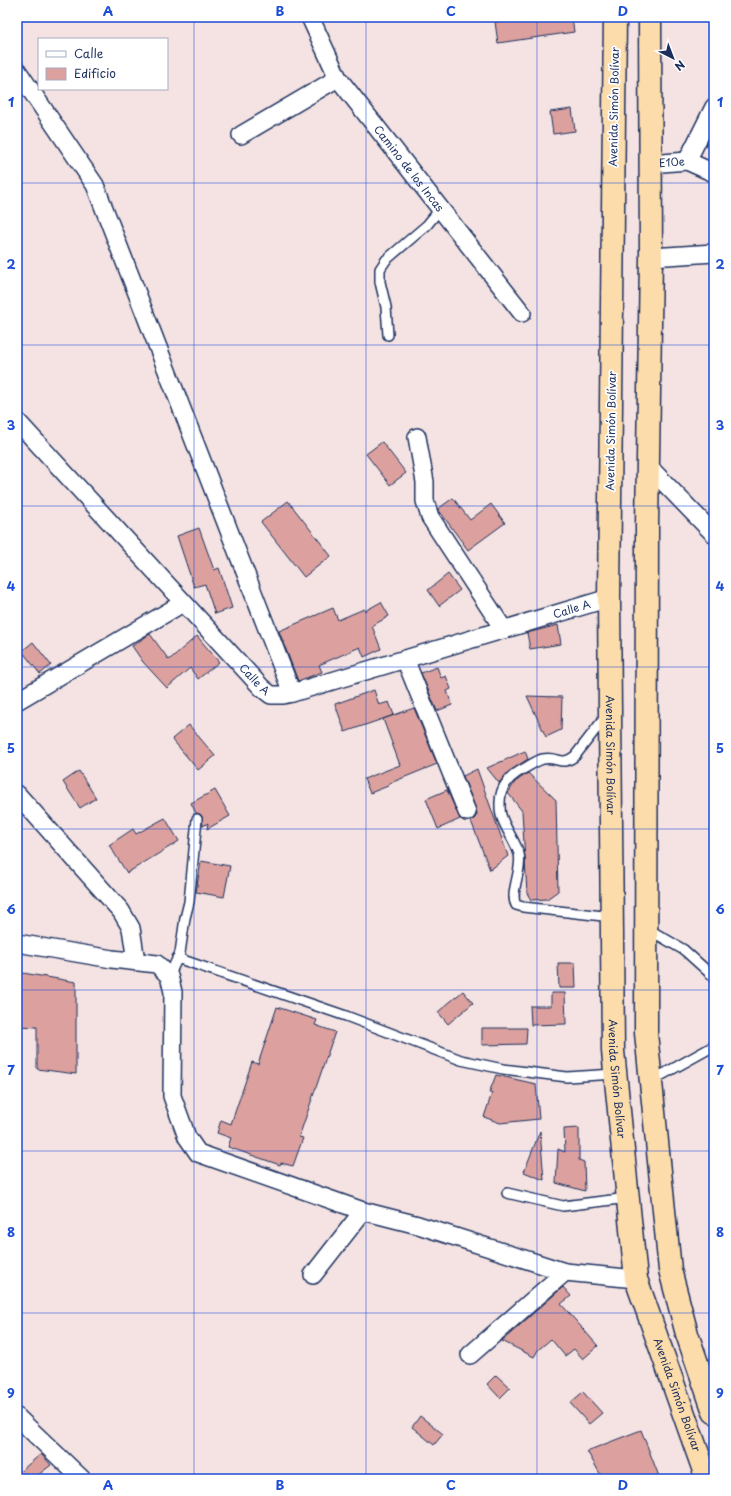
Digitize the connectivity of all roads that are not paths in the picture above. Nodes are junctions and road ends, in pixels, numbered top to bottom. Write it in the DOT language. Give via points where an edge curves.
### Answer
graph roads {
  1 [pos="310,17"];
  2 [pos="615,17"];
  3 [pos="650,17"];
  4 [pos="17,70"];
  5 [pos="338,78"];
  6 [pos="714,107"];
  7 [pos="241,136"];
  8 [pos="687,161"];
  9 [pos="650,164"];
  10 [pos="714,173"];
  11 [pos="440,209"];
  12 [pos="714,253"];
  13 [pos="651,257"];
  14 [pos="522,313"];
  15 [pos="388,335"];
  16 [pos="17,421"];
  17 [pos="417,437"];
  18 [pos="648,466"];
  19 [pos="714,534"];
  20 [pos="609,598"];
  21 [pos="183,603"];
  22 [pos="504,630"];
  23 [pos="405,659"];
  24 [pos="292,693"];
  25 [pos="17,701"];
  26 [pos="610,710"];
  27 [pos="17,794"];
  28 [pos="467,812"];
  29 [pos="198,819"];
  30 [pos="612,917"];
  31 [pos="646,928"];
  32 [pos="17,943"];
  33 [pos="177,958"];
  34 [pos="136,961"];
  35 [pos="169,976"];
  36 [pos="714,977"];
  37 [pos="714,1046"];
  38 [pos="615,1074"];
  39 [pos="651,1081"];
  40 [pos="507,1193"];
  41 [pos="628,1198"];
  42 [pos="363,1211"];
  43 [pos="565,1272"];
  44 [pos="313,1275"];
  45 [pos="636,1279"];
  46 [pos="470,1355"];
  47 [pos="714,1412"];
  48 [pos="17,1417"];
  49 [pos="82,1479"];
  50 [pos="706,1479"];
  1 -- 5 [label="street, Camino de los Incas"];
  2 -- 20 [label="highway, Avenida Simón Bolívar"];
  3 -- 9 [label="highway"];
  4 -- 24 [label="street" via="96,185"];
  5 -- 7 [label="street"];
  5 -- 11 [label="street, Camino de los Incas"];
  6 -- 8 [label="street"];
  8 -- 9 [label="street, E10e"];
  8 -- 10 [label="street, E10e"];
  9 -- 13 [label="highway"];
  11 -- 14 [label="street, Camino de los Incas"];
  11 -- 15 [label="lane" via="427,225 386,260 380,269"];
  12 -- 13 [label="street"];
  13 -- 18 [label="highway"];
  16 -- 21 [label="street, Calle A"];
  17 -- 22 [label="street" via="425,482 425,501 430,517"];
  18 -- 19 [label="street"];
  18 -- 31 [label="highway"];
  20 -- 22 [label="street, Calle A"];
  20 -- 26 [label="highway, Avenida Simón Bolívar"];
  21 -- 24 [label="street, Calle A" via="262,688 271,695"];
  21 -- 25 [label="street"];
  22 -- 23 [label="street, Calle A"];
  23 -- 24 [label="street, Calle A"];
  23 -- 28 [label="street"];
  26 -- 30 [label="highway, Avenida Simón Bolívar"];
  26 -- 30 [label="lane" via="570,760 564,762 543,759 514,773 502,787 500,814 520,857 514,898 516,905"];
  27 -- 34 [label="street" via="121,911 131,928"];
  29 -- 33 [label="lane" via="192,882"];
  30 -- 38 [label="highway, Avenida Simón Bolívar"];
  31 -- 36 [label="lane" via="684,950"];
  31 -- 39 [label="highway" via="646,1033"];
  32 -- 34 [label="street"];
  33 -- 35 [label="lane"];
  33 -- 38 [label="lane" via="346,1016 461,1060 503,1069 567,1077"];
  34 -- 35 [label="street" via="157,964"];
  35 -- 42 [label="street" via="173,992 172,1096 188,1137 198,1153"];
  37 -- 39 [label="lane"];
  38 -- 41 [label="highway, Avenida Simón Bolívar"];
  39 -- 47 [label="highway" via="670,1270 687,1334"];
  40 -- 41 [label="lane" via="563,1206"];
  41 -- 45 [label="highway, Avenida Simón Bolívar"];
  42 -- 43 [label="street" via="418,1225"];
  42 -- 44 [label="street"];
  43 -- 45 [label="street"];
  43 -- 46 [label="street"];
  45 -- 50 [label="highway, Avenida Simón Bolívar"];
  48 -- 49 [label="street"];
}
